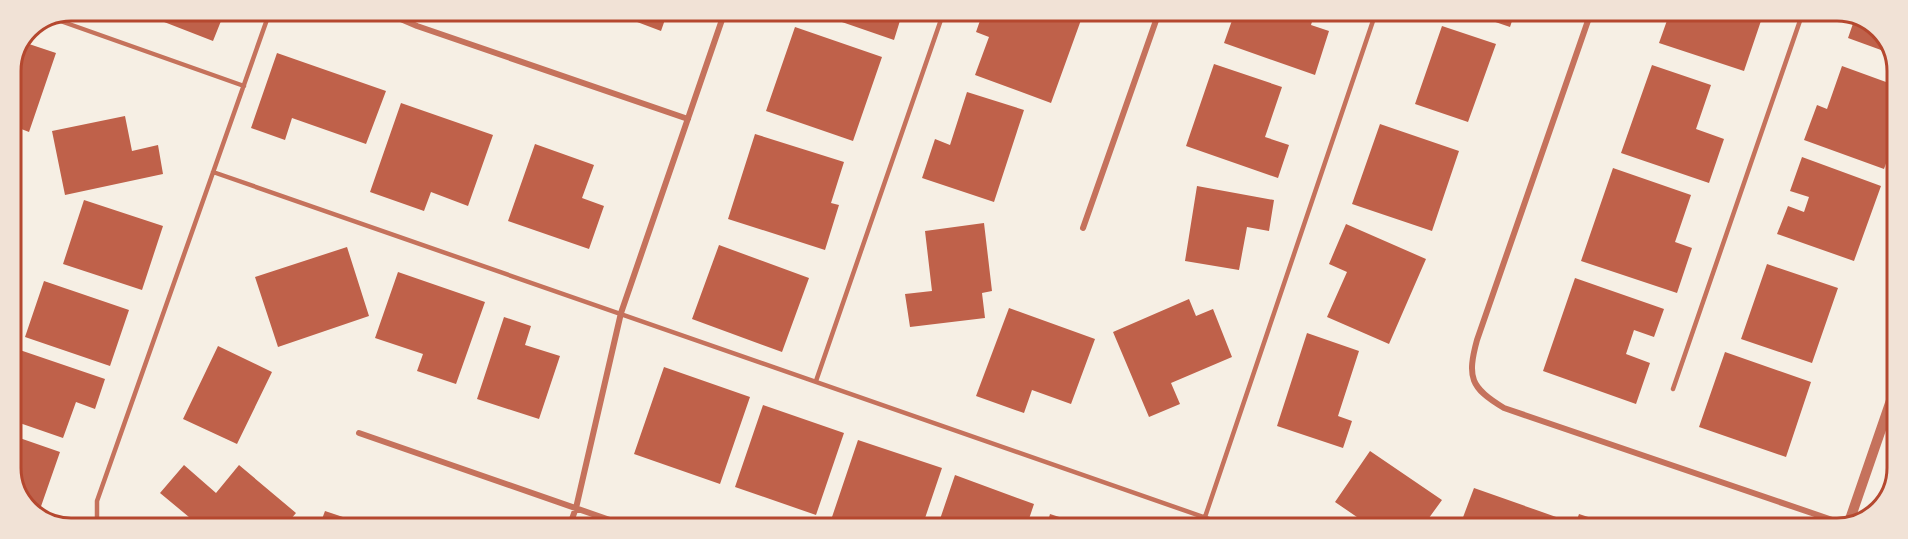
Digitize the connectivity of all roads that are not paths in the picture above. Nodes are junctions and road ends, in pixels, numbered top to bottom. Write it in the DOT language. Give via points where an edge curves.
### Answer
graph roads {
  1 [pos="267,21"];
  2 [pos="405,21"];
  3 [pos="722,21"];
  4 [pos="941,21"];
  5 [pos="1156,21"];
  6 [pos="1373,21"];
  7 [pos="1588,21"];
  8 [pos="1800,21"];
  9 [pos="63,22"];
  10 [pos="244,86"];
  11 [pos="688,119"];
  12 [pos="213,172"];
  13 [pos="1083,228"];
  14 [pos="621,313"];
  15 [pos="816,381"];
  16 [pos="1673,389"];
  17 [pos="1887,412"];
  18 [pos="358,433"];
  19 [pos="576,508"];
  20 [pos="1850,516"];
  21 [pos="1205,517"];
  22 [pos="97,518"];
  23 [pos="572,518"];
  24 [pos="604,518"];
  25 [pos="1826,518"];
  1 -- 10 [label="lane"];
  2 -- 11 [label="street"];
  3 -- 11 [label="street"];
  4 -- 15 [label="lane"];
  5 -- 13 [label="street"];
  6 -- 21 [label="lane"];
  7 -- 25 [label="street" via="1477,339 1470,365 1473,384 1504,408"];
  8 -- 16 [label="lane"];
  9 -- 10 [label="lane"];
  10 -- 12 [label="lane"];
  11 -- 14 [label="street"];
  12 -- 14 [label="lane"];
  12 -- 22 [label="lane" via="97,501"];
  14 -- 15 [label="lane"];
  14 -- 19 [label="street"];
  15 -- 21 [label="lane"];
  17 -- 20 [label="street"];
  18 -- 19 [label="street"];
  19 -- 23 [label="street"];
  19 -- 24 [label="street"];
}
